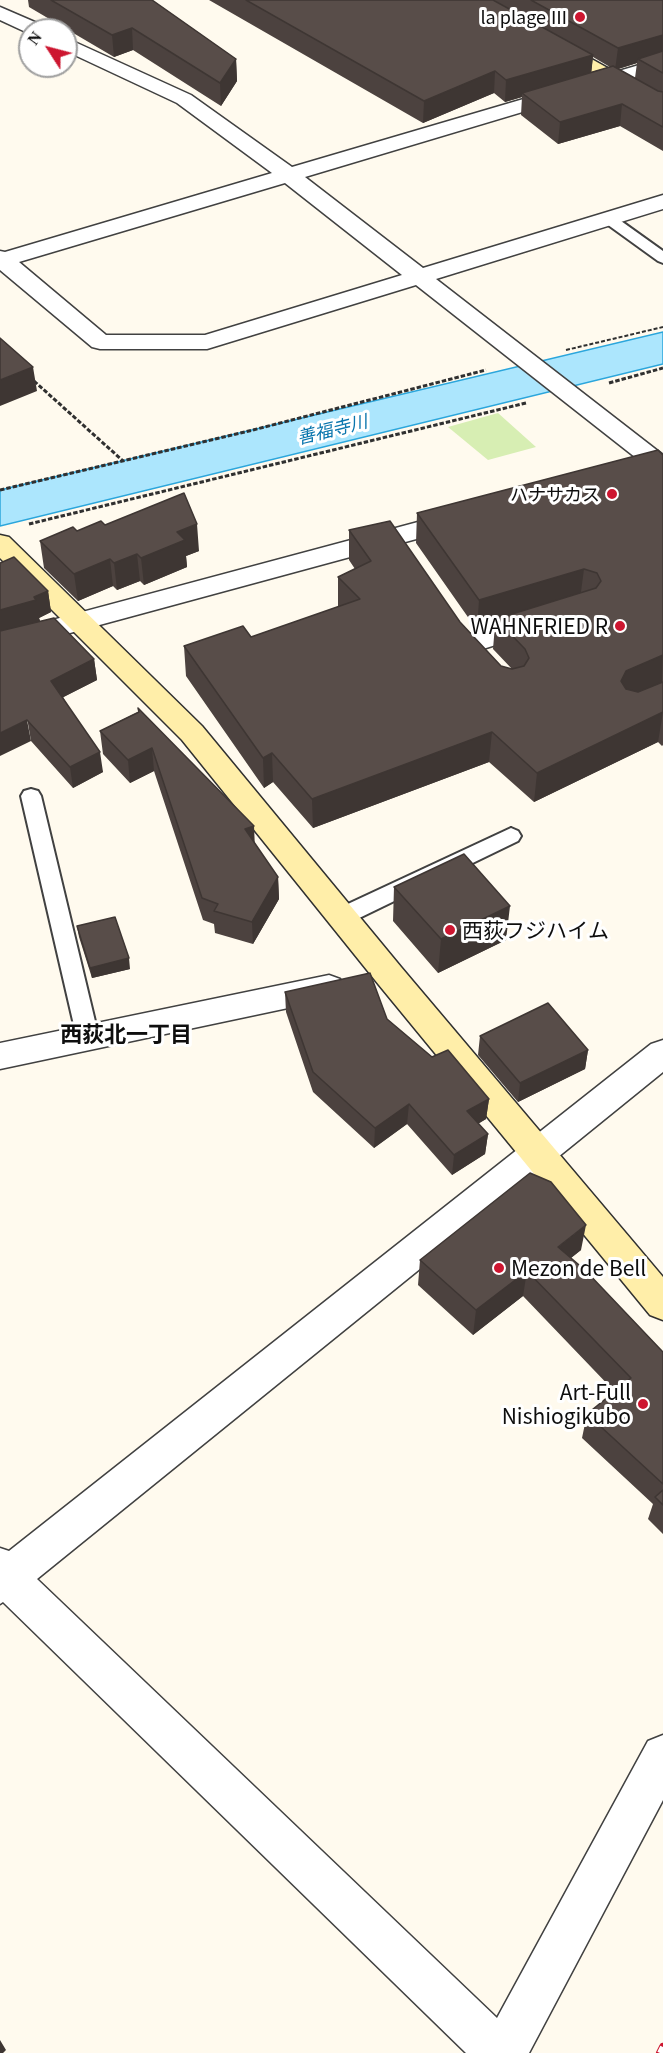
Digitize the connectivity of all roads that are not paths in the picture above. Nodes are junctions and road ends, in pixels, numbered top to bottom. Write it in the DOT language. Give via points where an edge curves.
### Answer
graph roads {
  1 [pos="474,0"];
  2 [pos="21,4"];
  3 [pos="0,12"];
  4 [pos="18,21"];
  5 [pos="78,50"];
  6 [pos="663,63"];
  7 [pos="614,79"];
  8 [pos="663,107"];
  9 [pos="290,176"];
  10 [pos="663,202"];
  11 [pos="609,219"];
  12 [pos="663,258"];
  13 [pos="1,260"];
  14 [pos="420,277"];
  15 [pos="662,466"];
  16 [pos="626,475"];
  17 [pos="487,512"];
  18 [pos="12,534"];
  19 [pos="558,617"];
  20 [pos="79,620"];
  21 [pos="0,643"];
  22 [pos="471,643"];
  23 [pos="31,796"];
  24 [pos="511,836"];
  25 [pos="343,916"];
  26 [pos="390,976"];
  27 [pos="88,1038"];
  28 [pos="663,1053"];
  29 [pos="0,1056"];
  30 [pos="538,1155"];
  31 [pos="663,1304"];
  32 [pos="2,1576"];
  33 [pos="663,1756"];
  34 [pos="500,2053"];
  35 [pos="504,2053"];
  1 -- 7 [label="street"];
  2 -- 3 [label="street"];
  3 -- 4 [label="street"];
  5 -- 9 [label="street" via="184,99"];
  6 -- 7 [label="street"];
  7 -- 8 [label="street"];
  7 -- 9 [label="street"];
  9 -- 13 [label="street"];
  9 -- 14 [label="street"];
  10 -- 11 [label="street"];
  11 -- 12 [label="lane"];
  11 -- 14 [label="street"];
  13 -- 14 [label="street" via="100,342 207,342"];
  14 -- 15 [label="street"];
  15 -- 16 [label="street"];
  17 -- 20 [label="street" via="402,546"];
  18 -- 20 [label="street"];
  19 -- 22 [label="street"];
  20 -- 21 [label="street"];
  20 -- 25 [label="street" via="192,733"];
  23 -- 27 [label="lane"];
  24 -- 25 [label="lane"];
  25 -- 26 [label="street"];
  26 -- 27 [label="street"];
  26 -- 30 [label="street"];
  27 -- 29 [label="street"];
  28 -- 30 [label="street"];
  30 -- 31 [label="street"];
  30 -- 32 [label="street"];
  32 -- 34 [label="street"];
  33 -- 35 [label="street"];
}
